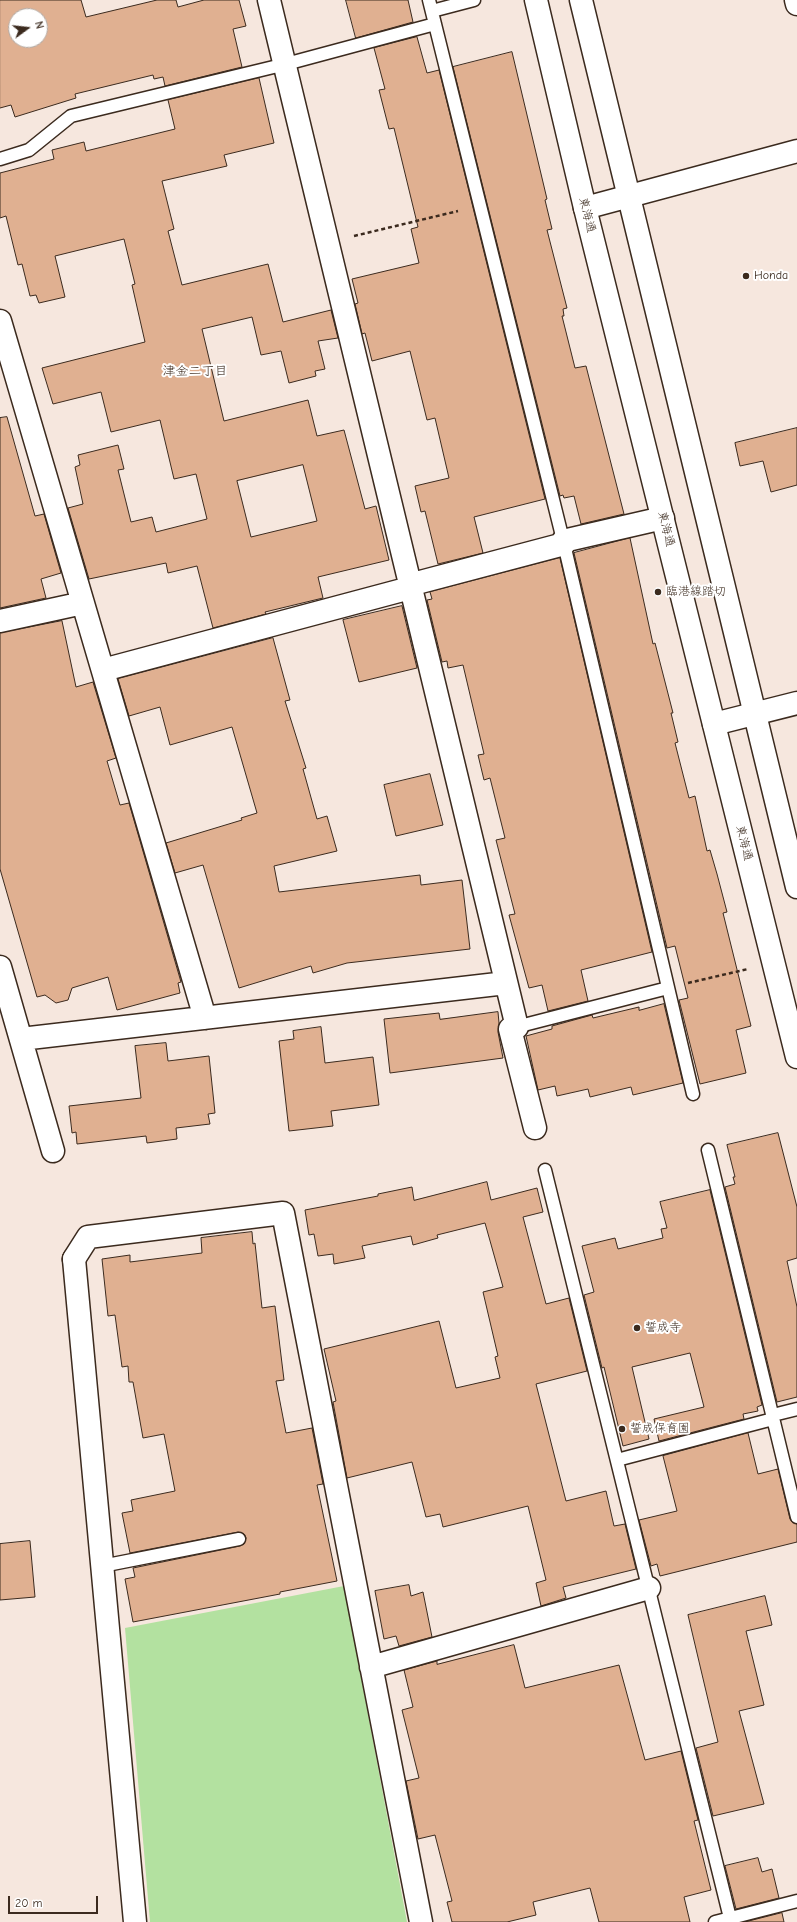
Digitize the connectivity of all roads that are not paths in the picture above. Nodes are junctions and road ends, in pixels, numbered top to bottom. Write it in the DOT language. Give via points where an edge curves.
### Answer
graph roads {
  1 [pos="269,0"];
  2 [pos="474,0"];
  3 [pos="536,0"];
  4 [pos="581,0"];
  5 [pos="796,0"];
  6 [pos="797,4"];
  7 [pos="431,5"];
  8 [pos="435,24"];
  9 [pos="286,64"];
  10 [pos="797,151"];
  11 [pos="0,159"];
  12 [pos="630,196"];
  13 [pos="585,208"];
  14 [pos="0,321"];
  15 [pos="663,518"];
  16 [pos="563,543"];
  17 [pos="410,586"];
  18 [pos="83,603"];
  19 [pos="0,620"];
  20 [pos="103,670"];
  21 [pos="797,702"];
  22 [pos="754,714"];
  23 [pos="714,724"];
  24 [pos="797,887"];
  25 [pos="0,967"];
  26 [pos="506,983"];
  27 [pos="668,988"];
  28 [pos="205,1018"];
  29 [pos="514,1028"];
  30 [pos="21,1039"];
  31 [pos="797,1057"];
  32 [pos="693,1094"];
  33 [pos="535,1128"];
  34 [pos="708,1150"];
  35 [pos="54,1151"];
  36 [pos="545,1170"];
  37 [pos="797,1409"];
  38 [pos="773,1417"];
  39 [pos="617,1460"];
  40 [pos="797,1517"];
  41 [pos="239,1539"];
  42 [pos="102,1566"];
  43 [pos="649,1588"];
  44 [pos="371,1667"];
  45 [pos="797,1901"];
  46 [pos="731,1920"];
  47 [pos="135,1922"];
  48 [pos="421,1922"];
  49 [pos="715,1922"];
  1 -- 9 [label="street"];
  2 -- 7 [label="lane"];
  3 -- 13 [label="street, 東海通"];
  4 -- 12 [label="street"];
  5 -- 6 [label="street"];
  7 -- 8 [label="lane"];
  8 -- 9 [label="lane"];
  8 -- 16 [label="lane"];
  9 -- 11 [label="lane" via="71,116 29,150"];
  9 -- 17 [label="street"];
  10 -- 12 [label="street"];
  12 -- 13 [label="street"];
  12 -- 22 [label="street"];
  13 -- 15 [label="street, 東海通"];
  14 -- 18 [label="street"];
  15 -- 16 [label="street"];
  15 -- 23 [label="street, 東海通"];
  16 -- 17 [label="street"];
  16 -- 27 [label="lane"];
  17 -- 20 [label="street"];
  17 -- 26 [label="street"];
  18 -- 19 [label="street"];
  18 -- 20 [label="street"];
  20 -- 28 [label="street"];
  21 -- 22 [label="street"];
  22 -- 23 [label="street"];
  22 -- 24 [label="street"];
  23 -- 31 [label="street, 東海通"];
  25 -- 30 [label="street"];
  26 -- 28 [label="street"];
  26 -- 29 [label="street"];
  27 -- 29 [label="lane"];
  27 -- 32 [label="lane"];
  28 -- 30 [label="street"];
  29 -- 33 [label="street"];
  30 -- 35 [label="street"];
  34 -- 38 [label="lane"];
  36 -- 39 [label="lane"];
  37 -- 38 [label="lane"];
  38 -- 39 [label="lane"];
  38 -- 40 [label="lane"];
  39 -- 43 [label="lane"];
  41 -- 42 [label="lane"];
  42 -- 44 [label="street" via="74,1259 88,1237 284,1213"];
  42 -- 47 [label="street"];
  43 -- 44 [label="street"];
  43 -- 46 [label="lane"];
  44 -- 48 [label="street"];
  45 -- 46 [label="lane"];
  46 -- 49 [label="lane"];
}
